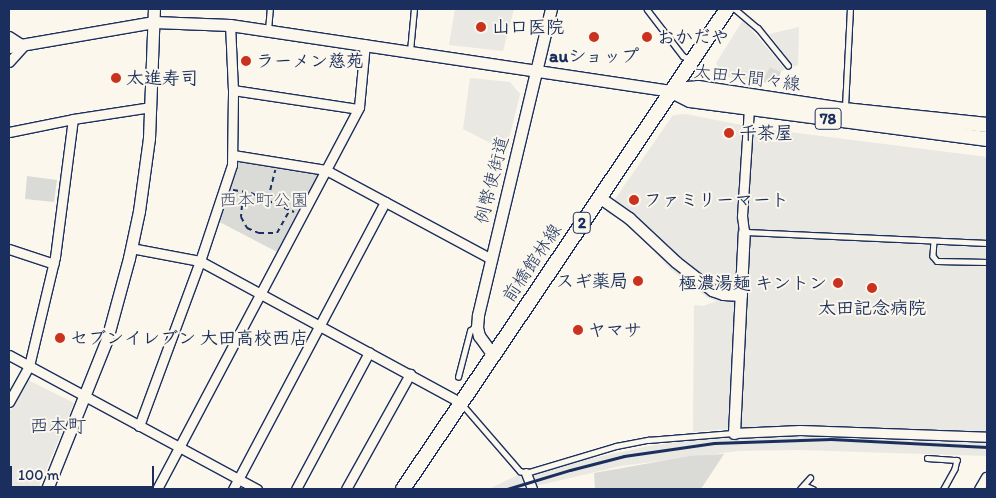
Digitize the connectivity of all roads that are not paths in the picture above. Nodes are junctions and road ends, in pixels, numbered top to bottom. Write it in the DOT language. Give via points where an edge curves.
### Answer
graph roads {
  1 [pos="154,9"];
  2 [pos="270,9"];
  3 [pos="414,9"];
  4 [pos="551,9"];
  5 [pos="647,9"];
  6 [pos="727,9"];
  7 [pos="735,9"];
  8 [pos="850,9"];
  9 [pos="154,22"];
  10 [pos="230,25"];
  11 [pos="268,30"];
  12 [pos="9,36"];
  13 [pos="24,44"];
  14 [pos="366,44"];
  15 [pos="9,47"];
  16 [pos="410,50"];
  17 [pos="693,60"];
  18 [pos="9,62"];
  19 [pos="788,65"];
  20 [pos="537,70"];
  21 [pos="233,90"];
  22 [pos="672,90"];
  23 [pos="151,107"];
  24 [pos="749,108"];
  25 [pos="358,109"];
  26 [pos="844,110"];
  27 [pos="73,119"];
  28 [pos="987,125"];
  29 [pos="9,132"];
  30 [pos="987,139"];
  31 [pos="233,155"];
  32 [pos="326,170"];
  33 [pos="599,198"];
  34 [pos="385,202"];
  35 [pos="744,232"];
  36 [pos="934,241"];
  37 [pos="987,243"];
  38 [pos="131,248"];
  39 [pos="9,249"];
  40 [pos="491,259"];
  41 [pos="200,261"];
  42 [pos="987,262"];
  43 [pos="54,264"];
  44 [pos="260,293"];
  45 [pos="741,295"];
  46 [pos="477,324"];
  47 [pos="319,326"];
  48 [pos="369,352"];
  49 [pos="9,355"];
  50 [pos="493,355"];
  51 [pos="29,366"];
  52 [pos="410,374"];
  53 [pos="458,377"];
  54 [pos="85,397"];
  55 [pos="9,402"];
  56 [pos="461,403"];
  57 [pos="139,426"];
  58 [pos="734,433"];
  59 [pos="987,437"];
  60 [pos="180,448"];
  61 [pos="927,458"];
  62 [pos="526,473"];
  63 [pos="810,478"];
  64 [pos="238,479"];
  65 [pos="804,484"];
  66 [pos="47,489"];
  67 [pos="157,489"];
  68 [pos="233,489"];
  69 [pos="257,489"];
  70 [pos="296,489"];
  71 [pos="346,489"];
  72 [pos="403,489"];
  73 [pos="532,489"];
  74 [pos="800,489"];
  75 [pos="813,489"];
  76 [pos="944,489"];
  1 -- 9 [label="street"];
  2 -- 11 [label="lane"];
  3 -- 16 [label="lane"];
  4 -- 20 [label="street, 例幣使街道"];
  5 -- 17 [label="lane" via="683,56"];
  6 -- 17 [label="main road, 前橋館林線 / 2"];
  7 -- 19 [label="lane" via="758,28"];
  8 -- 26 [label="lane"];
  9 -- 10 [label="street"];
  9 -- 13 [label="street"];
  9 -- 23 [label="street"];
  10 -- 11 [label="street"];
  10 -- 21 [label="street"];
  11 -- 14 [label="street"];
  12 -- 13 [label="street"];
  13 -- 15 [label="street"];
  13 -- 18 [label="street"];
  14 -- 16 [label="street"];
  14 -- 25 [label="street"];
  16 -- 20 [label="street"];
  17 -- 22 [label="main road, 前橋館林線 / 2"];
  20 -- 22 [label="street"];
  20 -- 40 [label="street, 例幣使街道"];
  21 -- 25 [label="street"];
  21 -- 31 [label="street"];
  22 -- 24 [label="main road, 太田大間々線 / 78" via="690,100"];
  22 -- 26 [label="main road, 太田大間々線 / 78" via="698,88"];
  22 -- 33 [label="main road, 前橋館林線 / 2"];
  23 -- 27 [label="street"];
  23 -- 38 [label="street" via="144,176"];
  24 -- 30 [label="main road, 太田大間々線 / 78"];
  24 -- 35 [label="street" via="742,216"];
  25 -- 32 [label="street"];
  26 -- 28 [label="main road, 太田大間々線 / 78"];
  27 -- 29 [label="street"];
  27 -- 43 [label="street"];
  31 -- 32 [label="street"];
  31 -- 41 [label="street"];
  32 -- 34 [label="street"];
  32 -- 44 [label="street"];
  33 -- 45 [label="street" via="629,218 712,290"];
  33 -- 50 [label="main road, 前橋館林線 / 2"];
  34 -- 40 [label="street"];
  34 -- 47 [label="street"];
  35 -- 36 [label="lane"];
  35 -- 45 [label="street"];
  36 -- 37 [label="lane"];
  36 -- 42 [label="lane" via="933,256 938,262"];
  38 -- 41 [label="street"];
  38 -- 54 [label="street" via="107,339"];
  39 -- 43 [label="street"];
  40 -- 46 [label="street, 例幣使街道"];
  41 -- 44 [label="street"];
  41 -- 57 [label="street"];
  43 -- 51 [label="street"];
  44 -- 47 [label="street"];
  44 -- 60 [label="street"];
  45 -- 58 [label="street"];
  46 -- 50 [label="street" via="482,340"];
  46 -- 53 [label="lane" via="470,331"];
  47 -- 48 [label="street"];
  47 -- 64 [label="street"];
  48 -- 52 [label="street"];
  48 -- 70 [label="street"];
  49 -- 51 [label="street"];
  50 -- 56 [label="main road, 前橋館林線 / 2"];
  51 -- 54 [label="street"];
  51 -- 55 [label="street"];
  52 -- 56 [label="street"];
  52 -- 71 [label="street"];
  54 -- 57 [label="street"];
  54 -- 66 [label="street"];
  56 -- 62 [label="lane" via="520,471"];
  56 -- 72 [label="main road, 前橋館林線 / 2"];
  57 -- 60 [label="street"];
  58 -- 59 [label="street" via="800,430"];
  58 -- 62 [label="lane" via="664,438 616,446"];
  60 -- 64 [label="street"];
  60 -- 67 [label="street"];
  61 -- 76 [label="lane" via="957,460 956,469"];
  62 -- 73 [label="street"];
  63 -- 65 [label="lane"];
  64 -- 68 [label="street"];
  64 -- 69 [label="street"];
  65 -- 74 [label="lane"];
  65 -- 75 [label="lane"];
}
